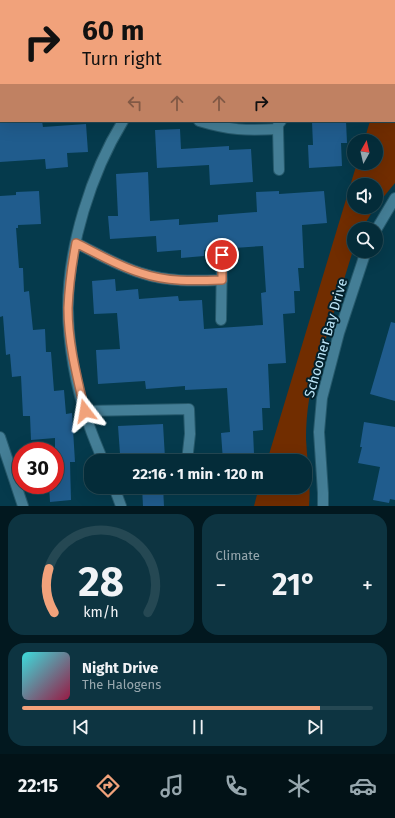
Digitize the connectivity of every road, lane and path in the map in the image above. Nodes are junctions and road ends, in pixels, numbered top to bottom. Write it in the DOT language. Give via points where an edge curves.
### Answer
graph roads {
  1 [pos="122,122"];
  2 [pos="203,122"];
  3 [pos="279,125"];
  4 [pos="279,170"];
  5 [pos="395,198"];
  6 [pos="381,222"];
  7 [pos="76,243"];
  8 [pos="222,255"];
  9 [pos="364,258"];
  10 [pos="222,280"];
  11 [pos="221,320"];
  12 [pos="85,411"];
  13 [pos="0,437"];
  14 [pos="100,454"];
  15 [pos="188,454"];
  16 [pos="117,494"];
  17 [pos="22,506"];
  18 [pos="122,506"];
  19 [pos="323,506"];
  1 -- 7 [label="street" via="94,177"];
  2 -- 3 [label="street" via="238,130"];
  3 -- 4 [label="street"];
  5 -- 6 [label="street"];
  7 -- 10 [label="street" via="116,264 149,276 183,280"];
  7 -- 12 [label="street" via="68,309 76,374"];
  8 -- 10 [label="street"];
  9 -- 19 [label="street, Schooner Bay Drive" via="339,333 322,398 320,432"];
  10 -- 11 [label="street"];
  12 -- 14 [label="street"];
  12 -- 15 [label="street" via="189,409"];
  13 -- 17 [label="street"];
  16 -- 18 [label="street"];
}
